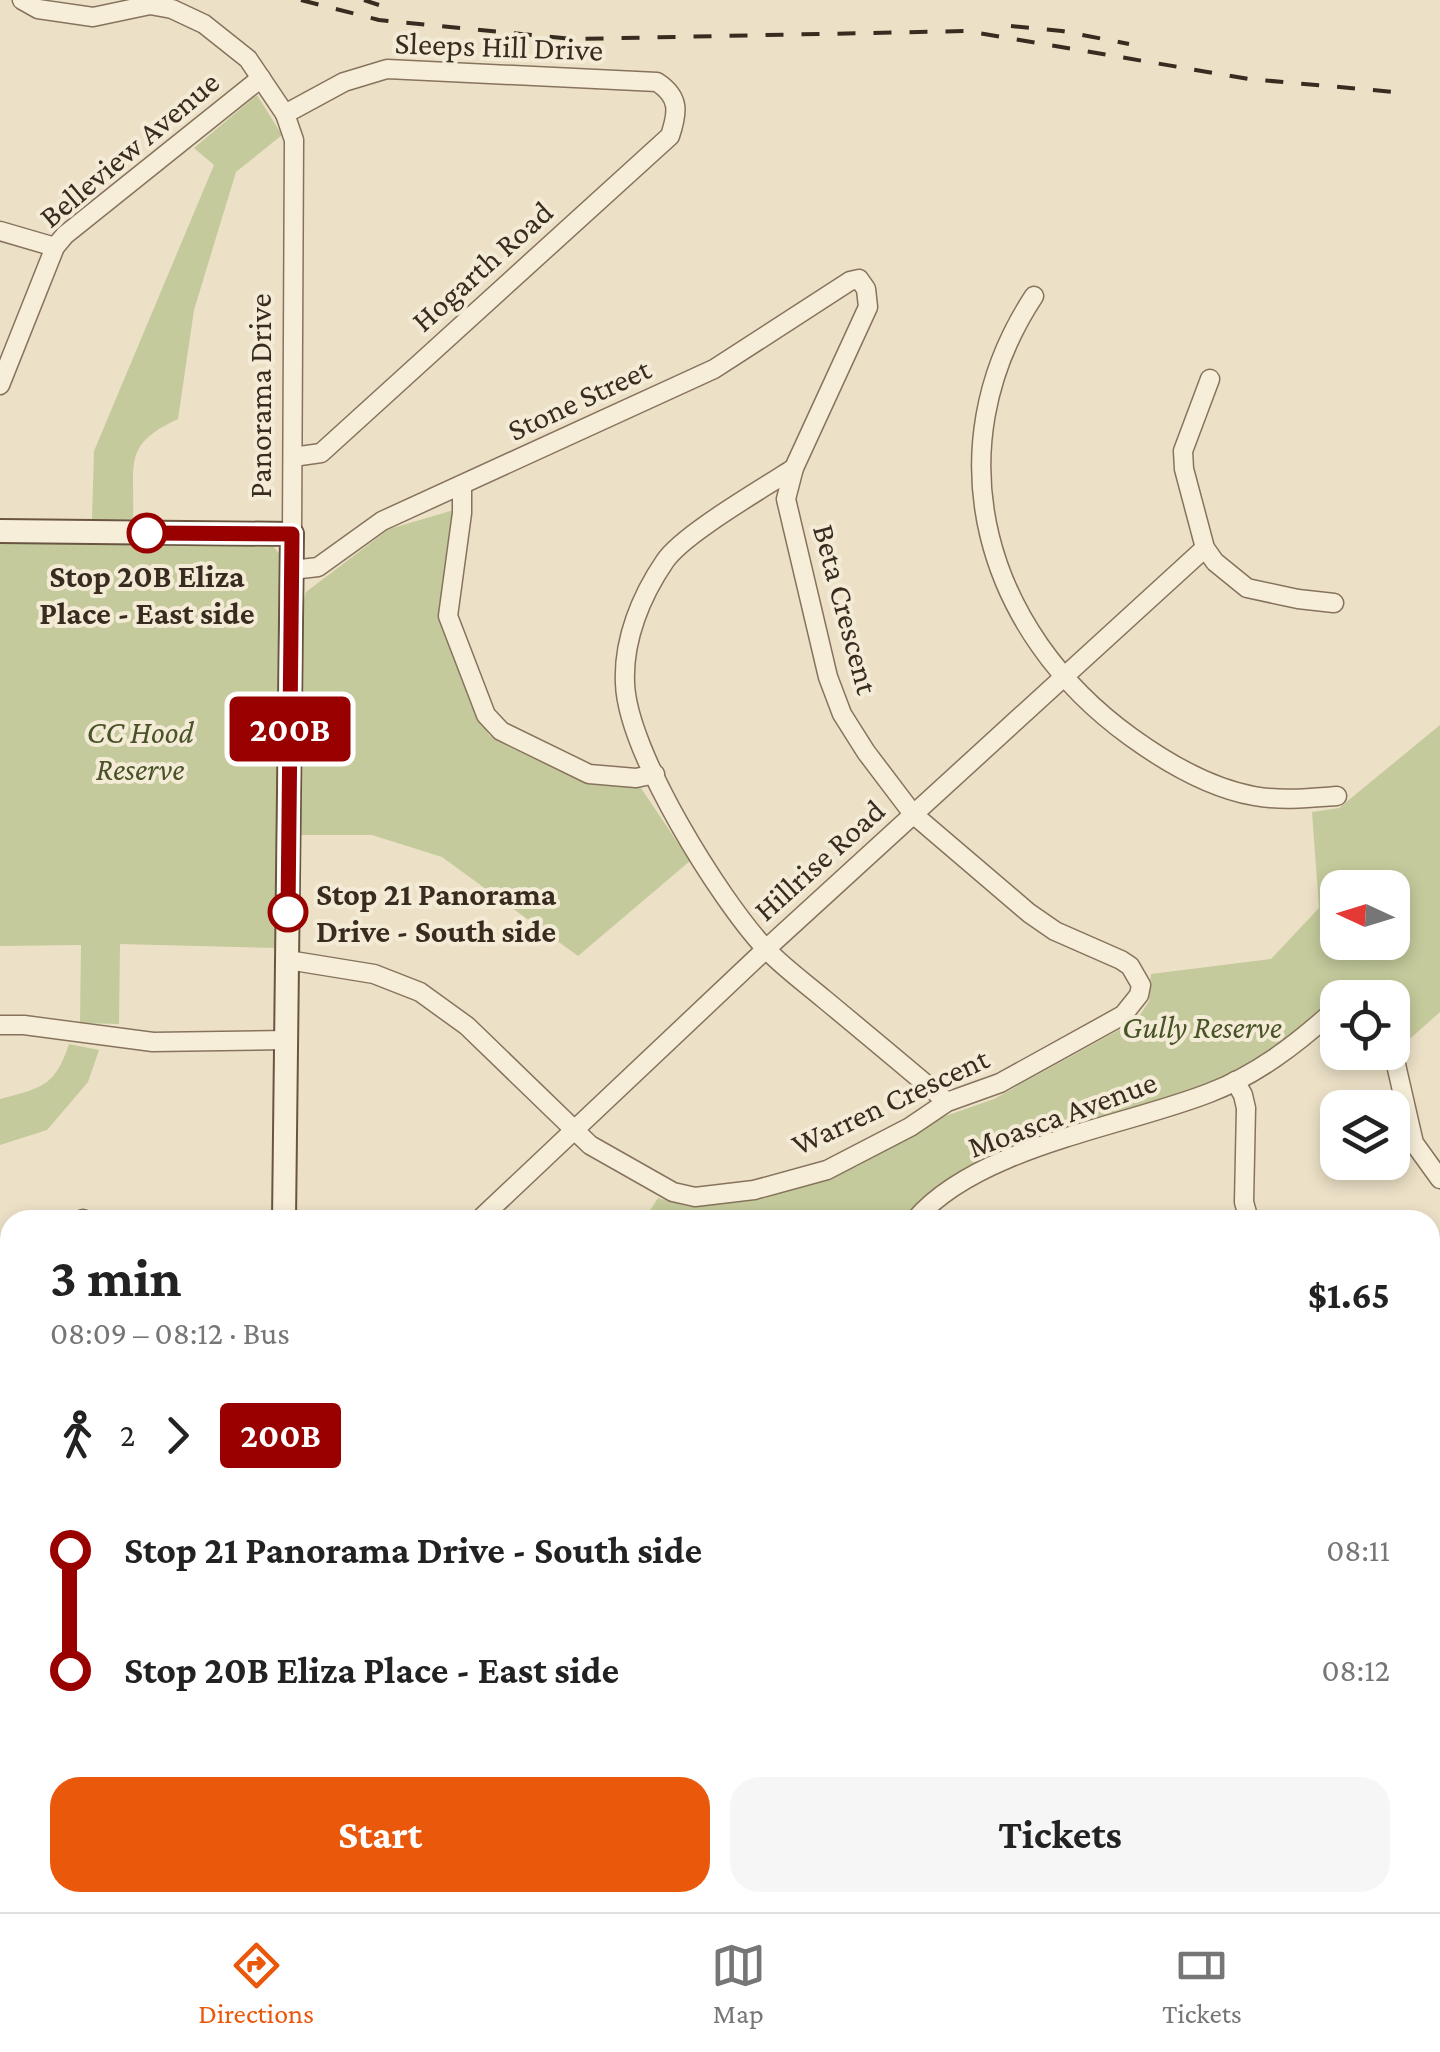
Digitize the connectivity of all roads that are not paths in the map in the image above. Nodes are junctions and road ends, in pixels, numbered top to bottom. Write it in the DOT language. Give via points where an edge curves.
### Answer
graph roads {
  1 [pos="22,0"];
  2 [pos="261,78"];
  3 [pos="671,91"];
  4 [pos="285,114"];
  5 [pos="0,231"];
  6 [pos="55,247"];
  7 [pos="1034,296"];
  8 [pos="868,307"];
  9 [pos="1210,379"];
  10 [pos="0,384"];
  11 [pos="293,456"];
  12 [pos="794,468"];
  13 [pos="462,486"];
  14 [pos="0,532"];
  15 [pos="292,534"];
  16 [pos="1205,548"];
  17 [pos="292,570"];
  18 [pos="1334,603"];
  19 [pos="1062,678"];
  20 [pos="655,774"];
  21 [pos="1338,796"];
  22 [pos="914,814"];
  23 [pos="766,949"];
  24 [pos="288,960"];
  25 [pos="1141,984"];
  26 [pos="1320,1021"];
  27 [pos="0,1025"];
  28 [pos="287,1040"];
  29 [pos="1397,1070"];
  30 [pos="1235,1082"];
  31 [pos="947,1102"];
  32 [pos="573,1131"];
  33 [pos="1440,1179"];
  34 [pos="284,1210"];
  35 [pos="490,1210"];
  36 [pos="924,1210"];
  37 [pos="1246,1210"];
  1 -- 2 [label="street" via="93,18 150,5 172,9 204,24"];
  2 -- 4 [label="street"];
  2 -- 6 [label="street, Belleview Avenue"];
  3 -- 4 [label="street, Sleeps Hill Drive" via="657,82 387,70 344,82"];
  3 -- 11 [label="street, Hogarth Road" via="678,112 670,136 321,453"];
  4 -- 11 [label="street, Panorama Drive" via="294,140"];
  5 -- 6 [label="street"];
  6 -- 10 [label="street, Belleview Avenue"];
  7 -- 19 [label="street" via="990,386 980,478 1004,579 1026,630"];
  8 -- 12 [label="street, Beta Crescent"];
  8 -- 13 [label="street, Stone Street" via="866,289 859,280 850,282 714,369"];
  9 -- 16 [label="street" via="1183,451"];
  11 -- 15 [label="street, Panorama Drive"];
  12 -- 20 [label="street" via="667,558 641,602 628,640 624,685"];
  12 -- 22 [label="street, Beta Crescent" via="786,499 828,676 842,714"];
  13 -- 17 [label="street, Stone Street" via="382,521 318,567"];
  13 -- 20 [label="street" via="448,616 486,716 501,731 589,774"];
  14 -- 15 [label="street"];
  15 -- 17 [label="street, Panorama Drive"];
  16 -- 18 [label="street" via="1247,588"];
  16 -- 19 [label="street, Hillrise Road"];
  17 -- 24 [label="street, Panorama Drive"];
  19 -- 21 [label="street" via="1107,720 1189,774 1254,796"];
  19 -- 22 [label="street, Hillrise Road"];
  20 -- 23 [label="street" via="697,853"];
  22 -- 23 [label="street, Hillrise Road"];
  22 -- 25 [label="street, Beta Crescent" via="1029,913 1121,960"];
  23 -- 31 [label="street"];
  23 -- 32 [label="street, Hillrise Road"];
  24 -- 28 [label="street, Panorama Drive"];
  24 -- 32 [label="street, Warren Crescent" via="374,974 420,992 495,1051"];
  25 -- 31 [label="street, Warren Crescent" via="1124,1015 1000,1084"];
  26 -- 30 [label="street, Moasca Avenue"];
  27 -- 28 [label="street" via="154,1042"];
  28 -- 34 [label="street, Panorama Drive"];
  29 -- 33 [label="street" via="1414,1143"];
  30 -- 36 [label="street, Moasca Avenue" via="988,1168"];
  30 -- 37 [label="street" via="1246,1108"];
  31 -- 32 [label="street, Warren Crescent" via="827,1170 695,1197 673,1192"];
  32 -- 35 [label="street, Hillrise Road"];
}
